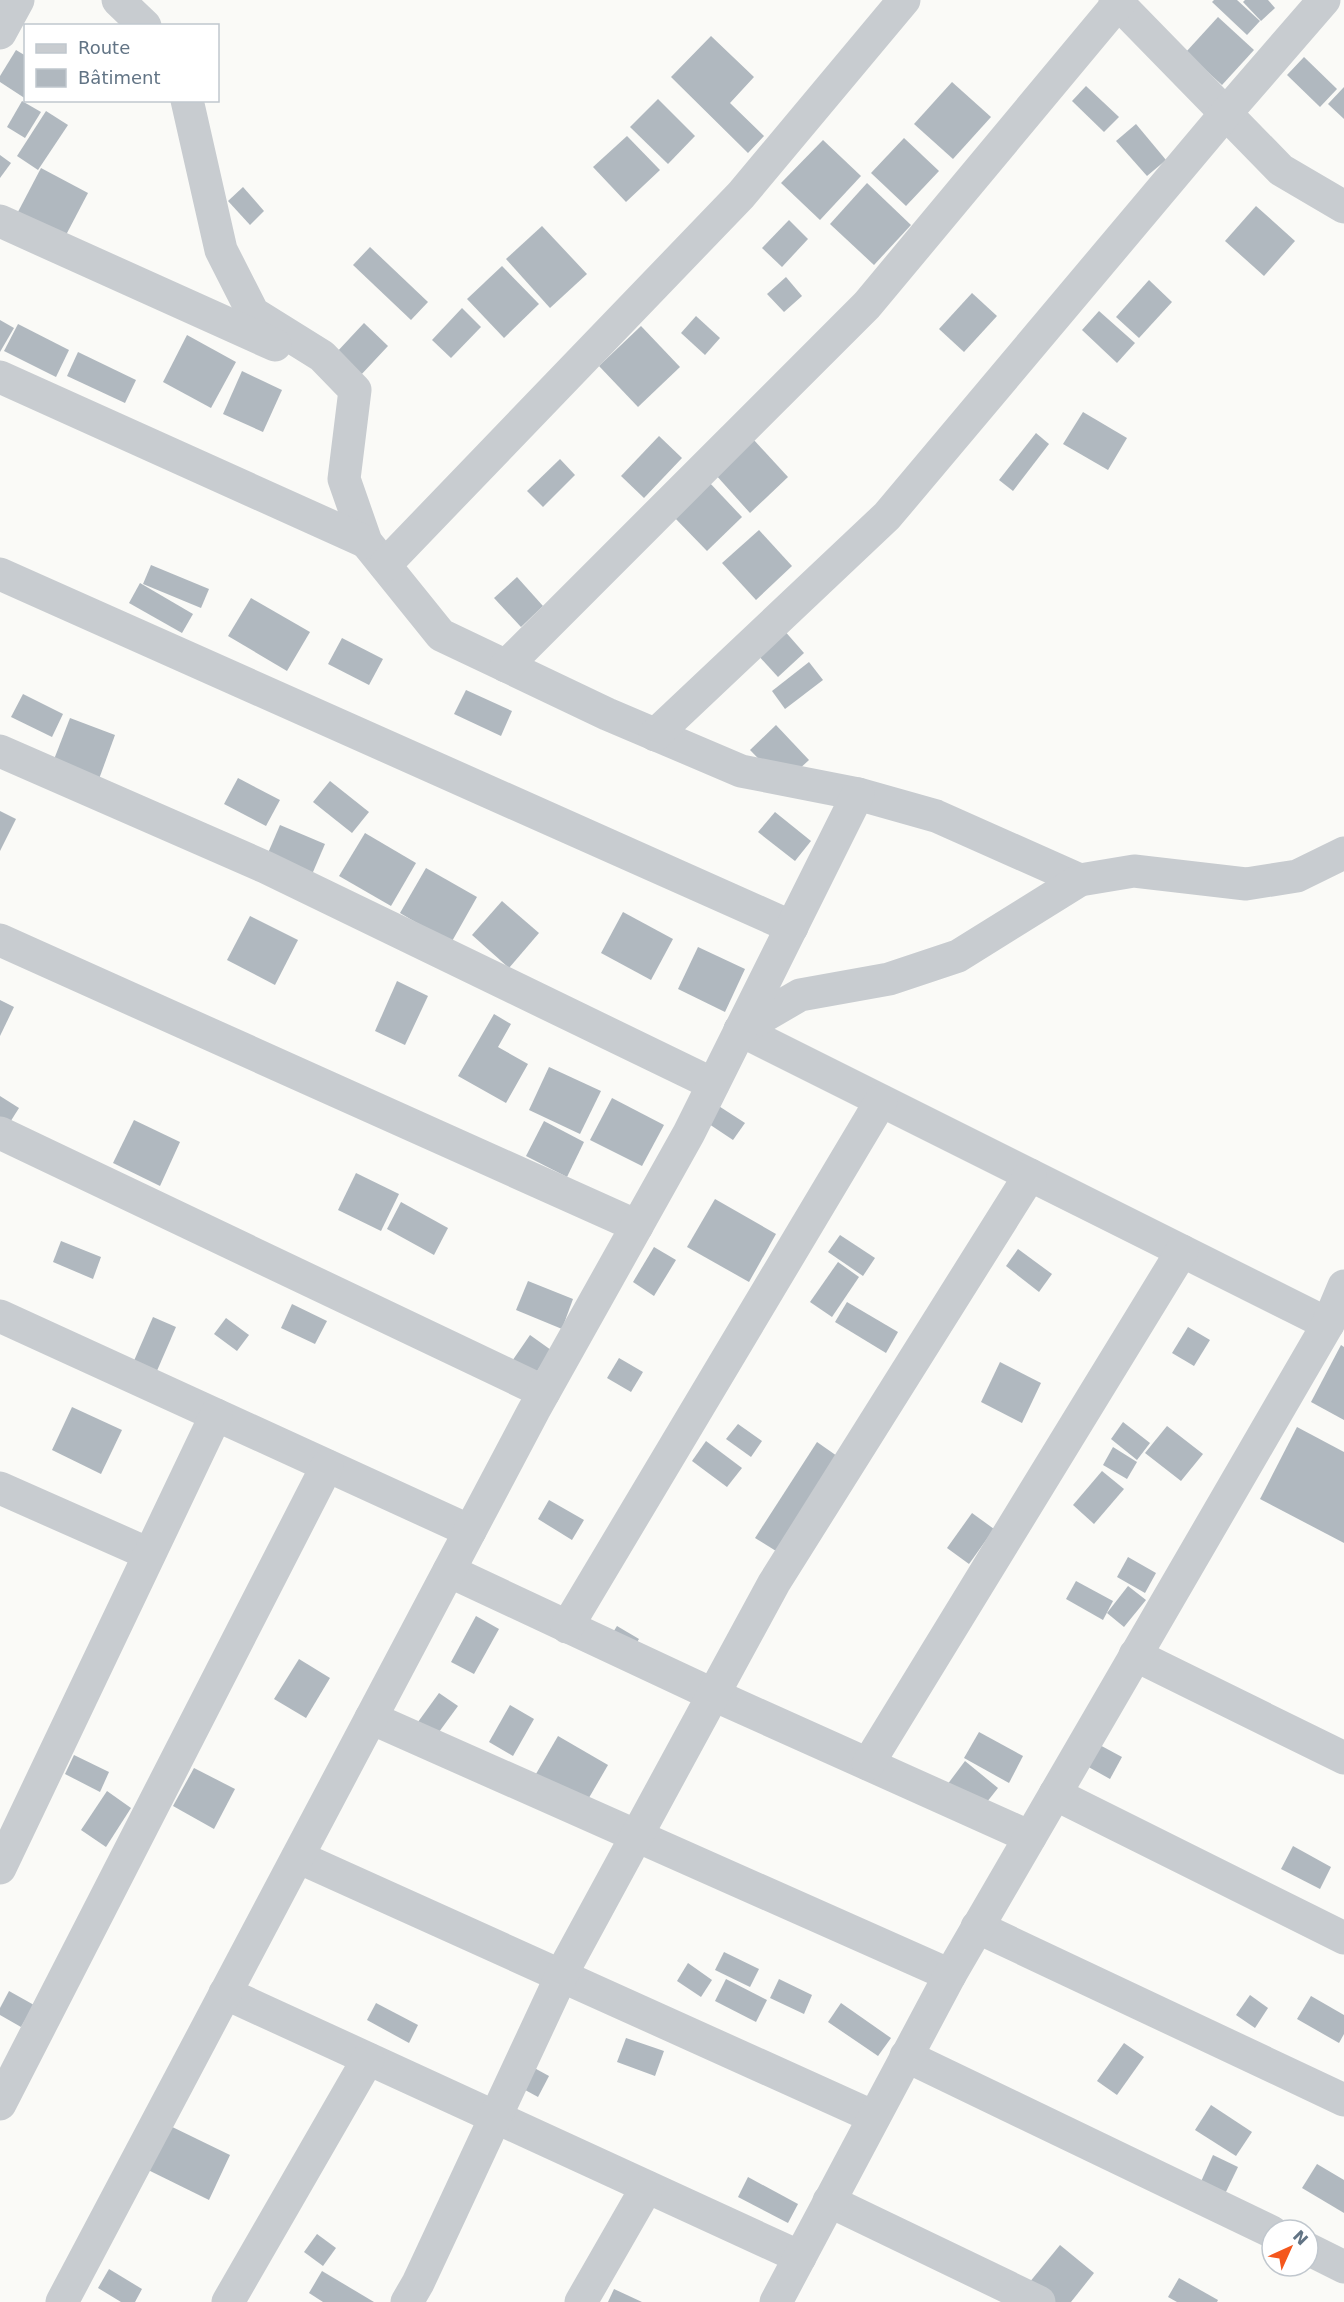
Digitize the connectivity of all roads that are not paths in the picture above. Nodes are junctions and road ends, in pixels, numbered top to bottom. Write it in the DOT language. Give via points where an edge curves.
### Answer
graph roads {
  1 [pos="18,0"];
  2 [pos="118,0"];
  3 [pos="904,0"];
  4 [pos="1324,0"];
  5 [pos="1118,1"];
  6 [pos="144,24"];
  7 [pos="0,33"];
  8 [pos="187,102"];
  9 [pos="1226,113"];
  10 [pos="1344,207"];
  11 [pos="0,221"];
  12 [pos="340,374"];
  13 [pos="0,377"];
  14 [pos="376,554"];
  15 [pos="0,574"];
  16 [pos="506,666"];
  17 [pos="655,735"];
  18 [pos="0,751"];
  19 [pos="858,794"];
  20 [pos="1344,853"];
  21 [pos="1080,880"];
  22 [pos="792,927"];
  23 [pos="0,940"];
  24 [pos="740,1030"];
  25 [pos="713,1084"];
  26 [pos="881,1101"];
  27 [pos="0,1133"];
  28 [pos="1030,1175"];
  29 [pos="637,1226"];
  30 [pos="1182,1251"];
  31 [pos="1344,1286"];
  32 [pos="0,1316"];
  33 [pos="1328,1324"];
  34 [pos="544,1392"];
  35 [pos="216,1415"];
  36 [pos="327,1466"];
  37 [pos="0,1488"];
  38 [pos="470,1531"];
  39 [pos="149,1554"];
  40 [pos="449,1571"];
  41 [pos="567,1627"];
  42 [pos="1135,1655"];
  43 [pos="714,1695"];
  44 [pos="371,1718"];
  45 [pos="1344,1758"];
  46 [pos="868,1764"];
  47 [pos="1055,1794"];
  48 [pos="637,1836"];
  49 [pos="1030,1837"];
  50 [pos="298,1857"];
  51 [pos="0,1868"];
  52 [pos="977,1927"];
  53 [pos="1344,1938"];
  54 [pos="950,1975"];
  55 [pos="561,1976"];
  56 [pos="225,1993"];
  57 [pos="906,2056"];
  58 [pos="368,2060"];
  59 [pos="1344,2100"];
  60 [pos="0,2104"];
  61 [pos="874,2117"];
  62 [pos="495,2118"];
  63 [pos="647,2187"];
  64 [pos="829,2201"];
  65 [pos="1260,2226"];
  66 [pos="1320,2255"];
  67 [pos="800,2257"];
  68 [pos="1344,2267"];
  69 [pos="62,2302"];
  70 [pos="228,2302"];
  71 [pos="407,2302"];
  72 [pos="581,2302"];
  73 [pos="776,2302"];
  74 [pos="1039,2302"];
  1 -- 7 [label="street"];
  2 -- 6 [label="street"];
  3 -- 14 [label="street" via="741,195"];
  4 -- 9 [label="street"];
  5 -- 9 [label="street"];
  5 -- 16 [label="street" via="867,305"];
  8 -- 12 [label="street" via="221,250 254,313 322,356"];
  9 -- 10 [label="street" via="1281,170"];
  9 -- 17 [label="street" via="887,516"];
  11 -- 12 [label="street"];
  12 -- 14 [label="street" via="355,390 344,479"];
  13 -- 14 [label="street"];
  14 -- 16 [label="street" via="441,635"];
  15 -- 22 [label="street"];
  16 -- 17 [label="street"];
  17 -- 19 [label="street" via="741,771"];
  18 -- 25 [label="street" via="265,867"];
  19 -- 21 [label="street" via="936,816"];
  19 -- 22 [label="street"];
  20 -- 21 [label="street" via="1298,876 1246,884 1134,871"];
  21 -- 24 [label="street" via="958,956 889,979 800,995"];
  22 -- 24 [label="street"];
  23 -- 29 [label="street"];
  24 -- 25 [label="street"];
  24 -- 26 [label="street"];
  25 -- 29 [label="street"];
  26 -- 28 [label="street"];
  26 -- 41 [label="street"];
  27 -- 34 [label="street"];
  28 -- 30 [label="street"];
  28 -- 43 [label="street" via="774,1583"];
  29 -- 34 [label="street"];
  30 -- 33 [label="street"];
  30 -- 46 [label="street"];
  31 -- 33 [label="street"];
  32 -- 35 [label="street"];
  33 -- 42 [label="street"];
  34 -- 38 [label="street"];
  35 -- 36 [label="street"];
  35 -- 39 [label="street"];
  36 -- 38 [label="street"];
  36 -- 60 [label="street"];
  37 -- 39 [label="street"];
  38 -- 40 [label="street"];
  39 -- 51 [label="street"];
  40 -- 41 [label="street"];
  40 -- 44 [label="street"];
  41 -- 43 [label="street"];
  42 -- 45 [label="street"];
  42 -- 47 [label="street"];
  43 -- 46 [label="street"];
  43 -- 48 [label="street"];
  44 -- 48 [label="street"];
  44 -- 50 [label="street"];
  46 -- 49 [label="street"];
  47 -- 49 [label="street"];
  47 -- 53 [label="street"];
  48 -- 54 [label="street"];
  48 -- 55 [label="street"];
  49 -- 52 [label="street"];
  50 -- 55 [label="street"];
  50 -- 56 [label="street"];
  52 -- 54 [label="street"];
  52 -- 59 [label="street"];
  54 -- 57 [label="street"];
  55 -- 61 [label="street"];
  55 -- 62 [label="street"];
  56 -- 58 [label="street"];
  56 -- 69 [label="street"];
  57 -- 61 [label="street"];
  57 -- 65 [label="street"];
  58 -- 62 [label="street"];
  58 -- 70 [label="street"];
  61 -- 64 [label="street"];
  62 -- 63 [label="street"];
  62 -- 71 [label="street"];
  63 -- 67 [label="street"];
  63 -- 72 [label="street"];
  64 -- 67 [label="street"];
  64 -- 74 [label="street"];
  66 -- 68 [label="street"];
  67 -- 73 [label="street"];
}
